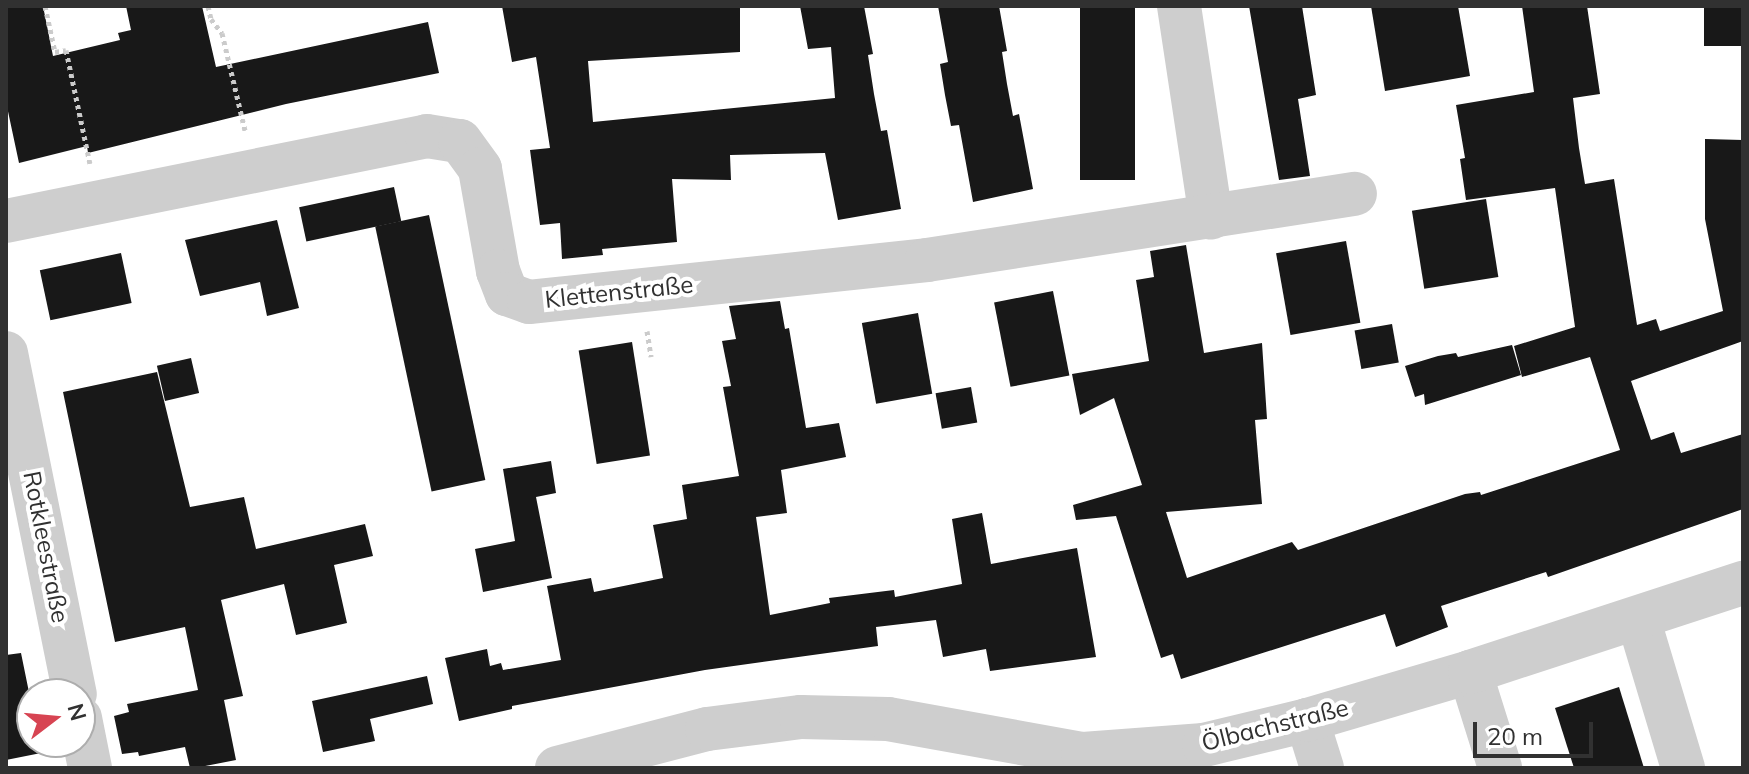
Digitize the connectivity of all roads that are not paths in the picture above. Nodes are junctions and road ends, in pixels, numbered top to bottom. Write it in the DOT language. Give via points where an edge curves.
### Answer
graph roads {
  1 [pos="1179,6"];
  2 [pos="1355,194"];
  3 [pos="1211,218"];
  4 [pos="6,221"];
  5 [pos="6,353"];
  6 [pos="1743,583"];
  7 [pos="1638,618"];
  8 [pos="1470,672"];
  9 [pos="72,678"];
  10 [pos="1307,720"];
  11 [pos="557,768"];
  12 [pos="1322,768"];
  13 [pos="1500,768"];
  14 [pos="1683,768"];
  1 -- 3 [label="street"];
  2 -- 3 [label="street, Klettenstraße"];
  3 -- 4 [label="street, Klettenstraße" via="927,260 529,302 507,294 498,271 480,169 460,141 427,136"];
  5 -- 9 [label="street, Rotkleestraße"];
  6 -- 7 [label="street, Ölbachstraße"];
  7 -- 8 [label="street, Ölbachstraße"];
  7 -- 14 [label="street"];
  8 -- 10 [label="street, Ölbachstraße"];
  8 -- 13 [label="street"];
  10 -- 11 [label="street, Ölbachstraße" via="1204,745 1083,754 888,719 801,717 707,729"];
  10 -- 12 [label="street"];
}
